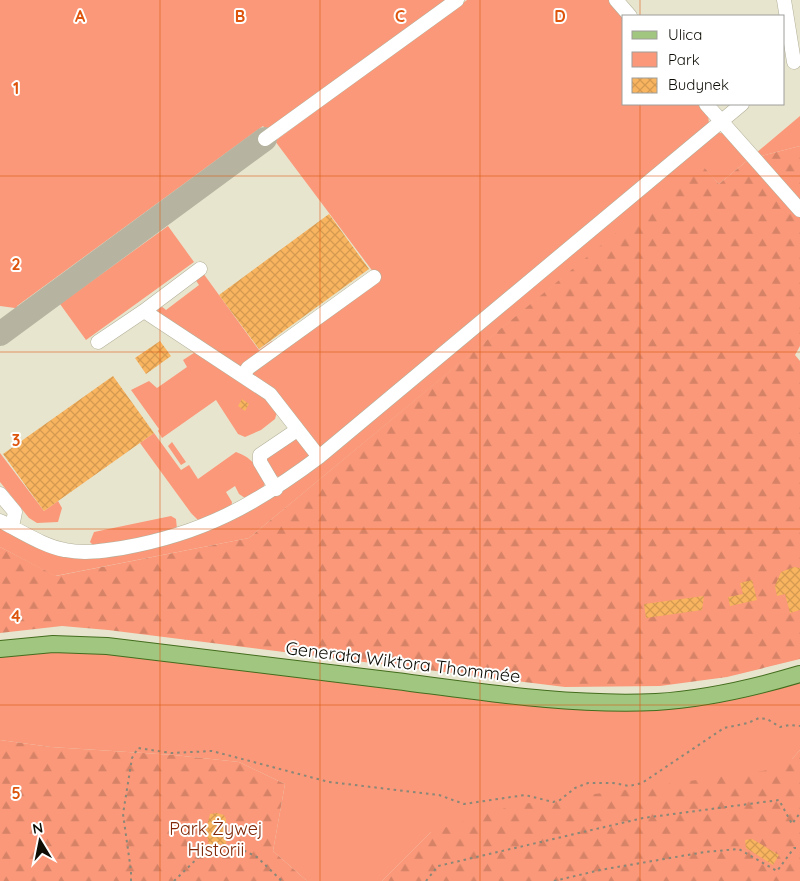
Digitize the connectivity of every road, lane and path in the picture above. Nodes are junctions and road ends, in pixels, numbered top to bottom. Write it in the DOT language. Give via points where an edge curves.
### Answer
graph roads {
  1 [pos="457,0"];
  2 [pos="616,0"];
  3 [pos="784,0"];
  4 [pos="629,15"];
  5 [pos="792,62"];
  6 [pos="707,105"];
  7 [pos="741,105"];
  8 [pos="721,121"];
  9 [pos="265,139"];
  10 [pos="800,210"];
  11 [pos="200,269"];
  12 [pos="374,277"];
  13 [pos="144,311"];
  14 [pos="98,342"];
  15 [pos="243,376"];
  16 [pos="297,430"];
  17 [pos="319,457"];
  18 [pos="276,489"];
  19 [pos="0,494"];
  20 [pos="6,524"];
  21 [pos="0,649"];
  22 [pos="800,674"];
  23 [pos="800,726"];
  24 [pos="800,813"];
  25 [pos="800,848"];
  26 [pos="131,881"];
  27 [pos="174,881"];
  28 [pos="282,881"];
  29 [pos="426,881"];
  30 [pos="554,881"];
  1 -- 9 [label="lane"];
  2 -- 4 [label="lane"];
  3 -- 5 [label="lane"];
  6 -- 8 [label="lane"];
  7 -- 8 [label="lane"];
  8 -- 10 [label="lane"];
  8 -- 17 [label="lane"];
  11 -- 13 [label="lane"];
  12 -- 15 [label="lane" via="248,368"];
  13 -- 14 [label="lane"];
  13 -- 15 [label="lane"];
  15 -- 16 [label="lane" via="270,394"];
  16 -- 17 [label="lane"];
  16 -- 18 [label="lane" via="260,455 260,462"];
  17 -- 18 [label="lane"];
  18 -- 20 [label="lane" via="244,508 189,531 134,546 98,551 67,551 53,547"];
  19 -- 20 [label="lane" via="15,512"];
  21 -- 22 [label="main road, Generała Wiktora Thommée" via="54,644 107,646 484,692 603,702 658,702 714,695"];
  23 -- 26 [label="path" via="780,727 759,718 724,728 642,783 629,786 613,782 588,783 553,802 525,795 464,804 439,795 328,782 212,752 171,753 138,748 132,758 123,814"];
  24 -- 29 [label="path" via="792,824 779,800 643,818 438,866"];
  25 -- 30 [label="path" via="794,848 777,871 751,853 739,849 600,870"];
  27 -- 28 [label="path" via="208,848 235,846 257,856"];
}
